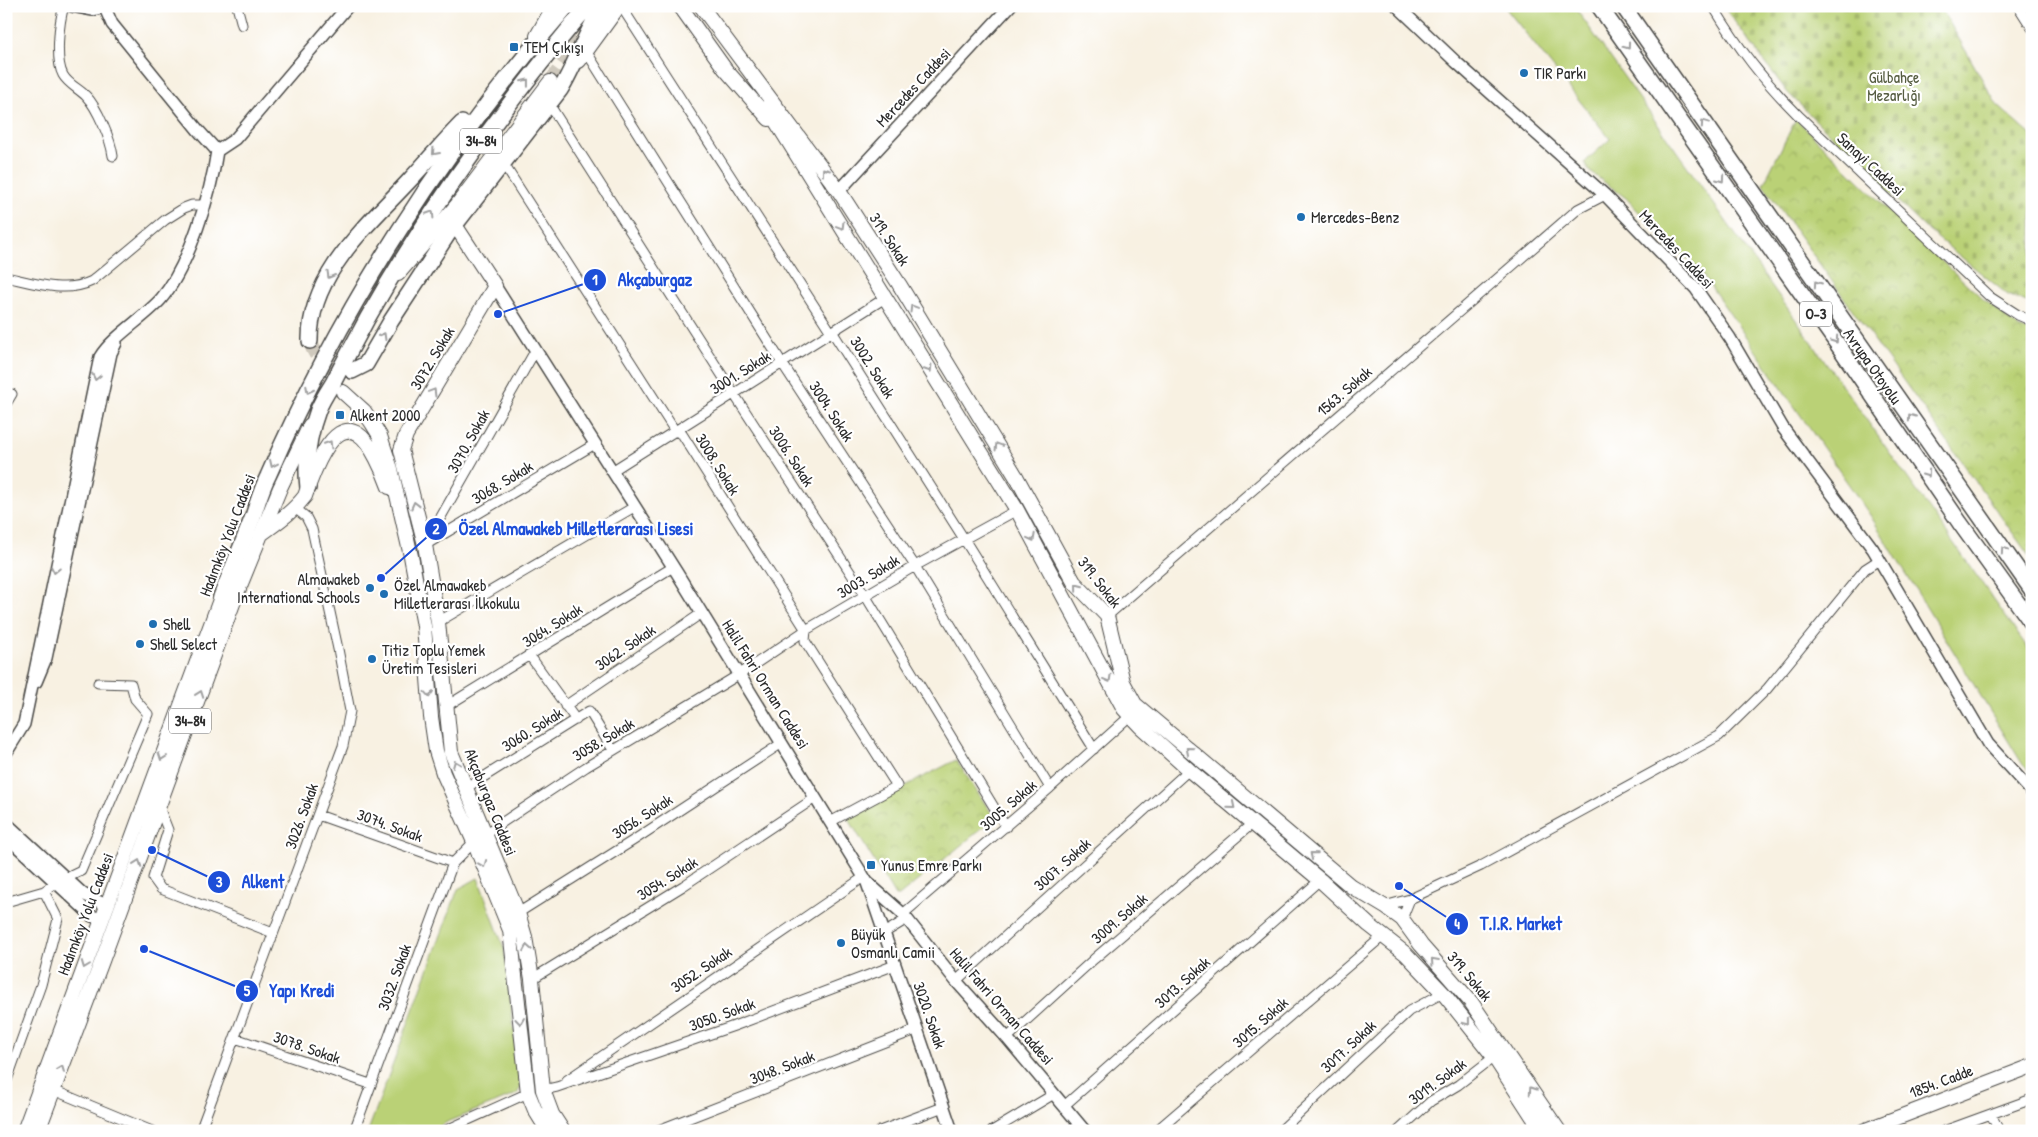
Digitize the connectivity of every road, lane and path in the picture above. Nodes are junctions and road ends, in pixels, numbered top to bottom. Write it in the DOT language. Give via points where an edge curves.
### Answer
graph roads {
  1 [pos="64,6"];
  2 [pos="72,6"];
  3 [pos="237,6"];
  4 [pos="348,6"];
  5 [pos="554,6"];
  6 [pos="567,6"];
  7 [pos="588,6"];
  8 [pos="603,6"];
  9 [pos="620,6"];
  10 [pos="680,6"];
  11 [pos="1010,6"];
  12 [pos="1397,6"];
  13 [pos="1599,6"];
  14 [pos="1623,6"];
  15 [pos="1633,6"];
  16 [pos="1713,6"];
  17 [pos="2018,6"];
  18 [pos="107,7"];
  19 [pos="701,8"];
  20 [pos="242,25"];
  21 [pos="2032,28"];
  22 [pos="534,46"];
  23 [pos="586,51"];
  24 [pos="1656,53"];
  25 [pos="569,76"];
  26 [pos="550,82"];
  27 [pos="496,94"];
  28 [pos="549,104"];
  29 [pos="788,141"];
  30 [pos="217,150"];
  31 [pos="114,156"];
  32 [pos="503,163"];
  33 [pos="839,191"];
  34 [pos="1605,195"];
  35 [pos="203,205"];
  36 [pos="455,225"];
  37 [pos="6,277"];
  38 [pos="387,285"];
  39 [pos="495,286"];
  40 [pos="885,298"];
  41 [pos="2032,321"];
  42 [pos="831,332"];
  43 [pos="310,340"];
  44 [pos="535,351"];
  45 [pos="782,363"];
  46 [pos="347,368"];
  47 [pos="343,392"];
  48 [pos="12,394"];
  49 [pos="734,394"];
  50 [pos="6,404"];
  51 [pos="318,409"];
  52 [pos="675,431"];
  53 [pos="595,444"];
  54 [pos="401,450"];
  55 [pos="612,471"];
  56 [pos="308,488"];
  57 [pos="634,507"];
  58 [pos="295,508"];
  59 [pos="1017,510"];
  60 [pos="403,526"];
  61 [pos="260,535"];
  62 [pos="964,539"];
  63 [pos="425,545"];
  64 [pos="1879,560"];
  65 [pos="915,566"];
  66 [pos="673,567"];
  67 [pos="2032,590"];
  68 [pos="865,595"];
  69 [pos="221,596"];
  70 [pos="1096,605"];
  71 [pos="702,613"];
  72 [pos="1076,620"];
  73 [pos="1108,620"];
  74 [pos="438,622"];
  75 [pos="2032,622"];
  76 [pos="424,626"];
  77 [pos="806,630"];
  78 [pos="1084,636"];
  79 [pos="530,656"];
  80 [pos="740,674"];
  81 [pos="98,683"];
  82 [pos="566,706"];
  83 [pos="445,707"];
  84 [pos="1130,716"];
  85 [pos="576,720"];
  86 [pos="782,743"];
  87 [pos="1094,749"];
  88 [pos="613,750"];
  89 [pos="6,753"];
  90 [pos="1189,770"];
  91 [pos="466,788"];
  92 [pos="1050,788"];
  93 [pos="2032,792"];
  94 [pos="815,798"];
  95 [pos="159,806"];
  96 [pos="318,815"];
  97 [pos="830,822"];
  98 [pos="6,823"];
  99 [pos="1253,823"];
  100 [pos="1006,827"];
  101 [pos="6,836"];
  102 [pos="480,838"];
  103 [pos="453,863"];
  104 [pos="866,879"];
  105 [pos="60,880"];
  106 [pos="1320,880"];
  107 [pos="44,890"];
  108 [pos="1410,899"];
  109 [pos="6,902"];
  110 [pos="1384,906"];
  111 [pos="111,913"];
  112 [pos="518,913"];
  113 [pos="905,917"];
  114 [pos="1402,919"];
  115 [pos="1369,925"];
  116 [pos="273,933"];
  117 [pos="884,933"];
  118 [pos="1383,936"];
  119 [pos="895,966"];
  120 [pos="532,979"];
  121 [pos="956,981"];
  122 [pos="1443,993"];
  123 [pos="918,1029"];
  124 [pos="235,1038"];
  125 [pos="1007,1038"];
  126 [pos="1494,1057"];
  127 [pos="2032,1066"];
  128 [pos="6,1083"];
  129 [pos="370,1084"];
  130 [pos="550,1089"];
  131 [pos="52,1090"];
  132 [pos="528,1094"];
  133 [pos="1054,1094"];
  134 [pos="2032,1099"];
  135 [pos="1064,1106"];
  136 [pos="944,1107"];
  137 [pos="1991,1114"];
  138 [pos="455,1128"];
  139 [pos="1540,1130"];
  140 [pos="24,1131"];
  141 [pos="38,1131"];
  142 [pos="152,1131"];
  143 [pos="200,1131"];
  144 [pos="354,1131"];
  145 [pos="444,1131"];
  146 [pos="548,1131"];
  147 [pos="563,1131"];
  148 [pos="656,1131"];
  149 [pos="880,1131"];
  150 [pos="952,1131"];
  151 [pos="992,1131"];
  152 [pos="1085,1131"];
  153 [pos="1156,1131"];
  154 [pos="1280,1131"];
  155 [pos="1398,1131"];
  156 [pos="1559,1131"];
  157 [pos="1863,1131"];
  158 [pos="1944,1131"];
  159 [pos="1999,1131"];
  1 -- 31 [label="street" via="59,50 63,75 92,103"];
  2 -- 18 [label="street" via="93,10"];
  3 -- 20 [label="street"];
  4 -- 30 [label="street" via="235,139"];
  5 -- 22 [label="main road"];
  6 -- 22 [label="highway, Hadımköy Yolu Caddesi / 34-84"];
  38 -- 7 [label="highway, 34-84, one-way" via="472,153"];
  8 -- 25 [label="highway"];
  9 -- 23 [label="main road"];
  9 -- 42 [label="street, 3002. Sokak"];
  10 -- 29 [label="main road" via="725,69"];
  11 -- 33 [label="street, Mercedes Caddesi"];
  12 -- 34 [label="street, Mercedes Caddesi"];
  13 -- 75 [label="highway, Avrupa Otoyolu / O-3, one-way"];
  14 -- 24 [label="highway, Avrupa Otoyolu / O-3"];
  15 -- 24 [label="highway"];
  16 -- 41 [label="street, Sanayi Caddesi" via="1743,54 1791,108 1990,297"];
  17 -- 21 [label="street"];
  18 -- 30 [label="street" via="112,24"];
  19 -- 29 [label="main road, 319. Sokak"];
  33 -- 19 [label="main road, 319. Sokak, one-way"];
  22 -- 27 [label="highway, Hadımköy Yolu Caddesi / 34-84"];
  23 -- 25 [label="main road"];
  23 -- 45 [label="street, 3004. Sokak"];
  67 -- 24 [label="highway, Avrupa Otoyolu / O-3, one-way"];
  25 -- 28 [label="highway"];
  26 -- 38 [label="main road" via="457,205"];
  27 -- 43 [label="highway, one-way" via="457,128 347,248 316,304"];
  27 -- 69 [label="highway, Hadımköy Yolu Caddesi / 34-84, one-way" via="463,135 407,217 338,336 267,478"];
  28 -- 32 [label="highway"];
  28 -- 49 [label="street, 3006. Sokak"];
  29 -- 40 [label="main road, 319. Sokak, one-way"];
  30 -- 35 [label="street"];
  32 -- 36 [label="highway"];
  32 -- 52 [label="street, 3008. Sokak"];
  70 -- 33 [label="main road, 319. Sokak, one-way" via="1074,582 1016,478"];
  34 -- 64 [label="street, Mercedes Caddesi" via="1696,289 1730,338 1783,428"];
  34 -- 73 [label="street, 1563. Sokak" via="1578,209"];
  35 -- 37 [label="street" via="192,204 165,220 84,285 59,287"];
  35 -- 89 [label="street" via="176,278 161,299 120,337 110,353 46,658 19,734"];
  36 -- 39 [label="main road, Halil Fahri Orman Caddesi"];
  46 -- 36 [label="highway, one-way" via="366,364"];
  38 -- 46 [label="highway, 34-84"];
  39 -- 44 [label="street, Halil Fahri Orman Caddesi"];
  54 -- 39 [label="main road, 3072. Sokak, one-way" via="406,435"];
  40 -- 42 [label="street, 3001. Sokak"];
  40 -- 59 [label="main road, 319. Sokak, one-way"];
  42 -- 45 [label="street, 3001. Sokak"];
  42 -- 62 [label="street, 3002. Sokak"];
  44 -- 53 [label="street, Halil Fahri Orman Caddesi"];
  44 -- 63 [label="street, 3070. Sokak"];
  45 -- 49 [label="street, 3001. Sokak"];
  45 -- 65 [label="street, 3004. Sokak"];
  46 -- 51 [label="highway, 34-84"];
  47 -- 60 [label="main road" via="364,411 380,436"];
  48 -- 50 [label="street"];
  49 -- 52 [label="street, 3001. Sokak"];
  49 -- 68 [label="street, 3006. Sokak"];
  51 -- 56 [label="highway" via="308,447"];
  51 -- 61 [label="main road, Hadımköy Yolu Caddesi / 34-84"];
  52 -- 55 [label="street, 3001. Sokak"];
  52 -- 77 [label="street, 3008. Sokak" via="682,434"];
  53 -- 55 [label="street, Halil Fahri Orman Caddesi"];
  53 -- 63 [label="street, 3068. Sokak"];
  63 -- 54 [label="main road, Akçaburgaz Caddesi, one-way"];
  55 -- 57 [label="street, Halil Fahri Orman Caddesi"];
  56 -- 58 [label="main road"];
  56 -- 60 [label="main road, one-way" via="331,439 342,431 351,430 364,439 375,457"];
  57 -- 66 [label="street, Halil Fahri Orman Caddesi"];
  57 -- 74 [label="street"];
  58 -- 61 [label="main road"];
  58 -- 96 [label="street, 3026. Sokak" via="306,517 312,528 350,712 343,746"];
  59 -- 62 [label="street, 3003. Sokak"];
  59 -- 72 [label="main road, 319. Sokak, one-way"];
  60 -- 76 [label="main road, Akçaburgaz Caddesi"];
  95 -- 61 [label="main road, Hadımköy Yolu Caddesi / 34-84, one-way"];
  62 -- 65 [label="street, 3003. Sokak"];
  62 -- 87 [label="street, 3002. Sokak"];
  63 -- 74 [label="main road, Akçaburgaz Caddesi"];
  64 -- 93 [label="street, Mercedes Caddesi" via="1982,735"];
  64 -- 108 [label="street" via="1865,569 1767,689 1719,736 1481,866"];
  65 -- 68 [label="street, 3003. Sokak"];
  65 -- 92 [label="street, 3004. Sokak"];
  66 -- 71 [label="street, Halil Fahri Orman Caddesi"];
  66 -- 79 [label="street, 3064. Sokak"];
  68 -- 77 [label="street, 3003. Sokak"];
  68 -- 100 [label="street, 3006. Sokak"];
  69 -- 111 [label="main road, Hadımköy Yolu Caddesi / 34-84, one-way"];
  70 -- 72 [label="main road" via="1080,610"];
  70 -- 73 [label="main road, 319. Sokak"];
  71 -- 80 [label="street, Halil Fahri Orman Caddesi"];
  71 -- 82 [label="street, 3062. Sokak"];
  72 -- 78 [label="main road, 319. Sokak"];
  73 -- 78 [label="main road" via="1107,632 1102,637"];
  110 -- 73 [label="main road, 319. Sokak, one-way" via="1352,887 1136,704 1123,682"];
  74 -- 76 [label="main road"];
  74 -- 83 [label="main road, Akçaburgaz Caddesi"];
  76 -- 102 [label="main road, Akçaburgaz Caddesi, one-way" via="436,751 443,773"];
  77 -- 80 [label="street, 3003. Sokak"];
  77 -- 97 [label="street, 3008. Sokak" via="805,640 897,786"];
  78 -- 84 [label="main road, 319. Sokak, one-way"];
  79 -- 82 [label="street"];
  79 -- 83 [label="street, 3064. Sokak"];
  80 -- 86 [label="street, Halil Fahri Orman Caddesi"];
  80 -- 88 [label="street, 3058. Sokak"];
  81 -- 105 [label="street" via="131,684 135,699 148,714 81,871"];
  82 -- 85 [label="street"];
  91 -- 83 [label="main road, Akçaburgaz Caddesi, one-way" via="451,752"];
  84 -- 87 [label="street, 3005. Sokak"];
  84 -- 90 [label="main road, 319. Sokak"];
  85 -- 88 [label="street, 3060. Sokak" via="589,711"];
  85 -- 91 [label="street, 3060. Sokak"];
  86 -- 94 [label="street, Halil Fahri Orman Caddesi"];
  86 -- 112 [label="street, 3056. Sokak"];
  87 -- 92 [label="street, 3005. Sokak"];
  88 -- 102 [label="street, 3058. Sokak"];
  90 -- 99 [label="main road, 319. Sokak, one-way"];
  90 -- 121 [label="street, 3007. Sokak"];
  91 -- 102 [label="main road, Akçaburgaz Caddesi"];
  92 -- 100 [label="street, 3005. Sokak"];
  94 -- 97 [label="street, Halil Fahri Orman Caddesi"];
  94 -- 120 [label="street, 3054. Sokak" via="683,886"];
  111 -- 95 [label="main road, Hadımköy Yolu Caddesi / 34-84, one-way"];
  95 -- 116 [label="street" via="168,830 153,878 161,889"];
  96 -- 103 [label="street, 3074. Sokak"];
  96 -- 116 [label="street, 3026. Sokak"];
  97 -- 104 [label="street, Halil Fahri Orman Caddesi"];
  98 -- 105 [label="street"];
  99 -- 106 [label="main road, 319. Sokak"];
  99 -- 125 [label="street, 3009. Sokak"];
  100 -- 113 [label="street, 3005. Sokak"];
  101 -- 105 [label="street"];
  102 -- 103 [label="street, 3032. Sokak"];
  102 -- 112 [label="main road, Akçaburgaz Caddesi"];
  102 -- 132 [label="main road, Akçaburgaz Caddesi, one-way" via="510,930"];
  103 -- 129 [label="street, 3032. Sokak"];
  104 -- 113 [label="street, Halil Fahri Orman Caddesi"];
  104 -- 117 [label="street, 3020. Sokak"];
  104 -- 130 [label="street, 3052. Sokak"];
  105 -- 107 [label="street"];
  105 -- 111 [label="street"];
  105 -- 111 [label="street" via="92,916"];
  106 -- 115 [label="main road, 319. Sokak"];
  106 -- 135 [label="street, 3013. Sokak"];
  107 -- 109 [label="street"];
  107 -- 128 [label="street" via="58,919 41,985"];
  108 -- 110 [label="street"];
  108 -- 114 [label="street"];
  110 -- 114 [label="main road, 319. Sokak"];
  110 -- 115 [label="main road" via="1371,914"];
  131 -- 111 [label="main road, Hadımköy Yolu Caddesi / 34-84, one-way" via="102,961"];
  111 -- 140 [label="main road, Hadımköy Yolu Caddesi / 34-84, one-way"];
  120 -- 112 [label="main road, Akçaburgaz Caddesi, one-way"];
  113 -- 117 [label="street, 3005. Sokak"];
  113 -- 121 [label="street, Halil Fahri Orman Caddesi"];
  114 -- 118 [label="main road" via="1394,931"];
  156 -- 114 [label="main road, 319. Sokak, one-way" via="1471,1002 1420,945"];
  115 -- 118 [label="main road, 319. Sokak"];
  116 -- 124 [label="street, 3026. Sokak"];
  117 -- 119 [label="street, 3020. Sokak"];
  118 -- 122 [label="main road, 319. Sokak" via="1406,954"];
  118 -- 153 [label="street, 3015. Sokak"];
  119 -- 123 [label="street, 3020. Sokak"];
  119 -- 130 [label="street, 3050. Sokak"];
  120 -- 130 [label="main road, Akçaburgaz Caddesi"];
  121 -- 125 [label="street, Halil Fahri Orman Caddesi"];
  122 -- 126 [label="main road, 319. Sokak, one-way"];
  122 -- 154 [label="street, 3017. Sokak" via="1409,1011"];
  123 -- 136 [label="street, 3020. Sokak"];
  123 -- 148 [label="street, 3048. Sokak"];
  124 -- 129 [label="street, 3078. Sokak"];
  124 -- 143 [label="street, 3026. Sokak"];
  125 -- 133 [label="street, Halil Fahri Orman Caddesi"];
  126 -- 139 [label="main road, 319. Sokak"];
  126 -- 155 [label="street, 3019. Sokak" via="1431,1101"];
  127 -- 157 [label="main road, 1854. Cadde"];
  129 -- 144 [label="street, 3032. Sokak"];
  130 -- 147 [label="main road, Akçaburgaz Caddesi" via="552,1114"];
  131 -- 141 [label="main road, Hadımköy Yolu Caddesi / 34-84"];
  131 -- 142 [label="street"];
  132 -- 138 [label="street"];
  132 -- 146 [label="main road, Akçaburgaz Caddesi"];
  133 -- 135 [label="street, Halil Fahri Orman Caddesi"];
  133 -- 151 [label="street"];
  134 -- 137 [label="street"];
  135 -- 152 [label="street, Halil Fahri Orman Caddesi"];
  136 -- 149 [label="street"];
  136 -- 150 [label="street, 3020. Sokak"];
  137 -- 158 [label="street"];
  137 -- 159 [label="street"];
  138 -- 145 [label="street"];
}
